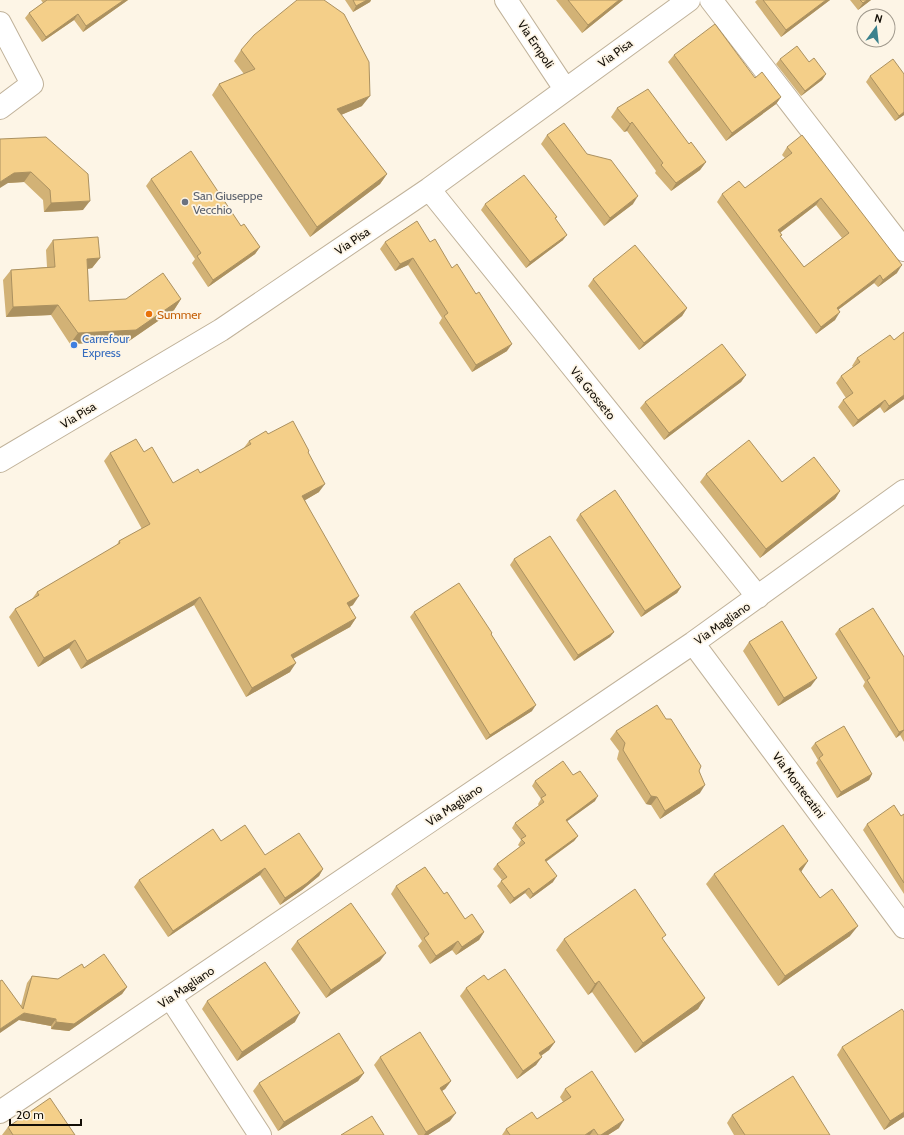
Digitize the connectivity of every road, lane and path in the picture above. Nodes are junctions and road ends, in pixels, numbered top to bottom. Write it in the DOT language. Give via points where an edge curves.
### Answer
graph roads {
  1 [pos="506,0"];
  2 [pos="689,0"];
  3 [pos="711,0"];
  4 [pos="0,23"];
  5 [pos="565,89"];
  6 [pos="0,108"];
  7 [pos="429,189"];
  8 [pos="904,250"];
  9 [pos="0,461"];
  10 [pos="904,491"];
  11 [pos="758,598"];
  12 [pos="693,643"];
  13 [pos="904,927"];
  14 [pos="170,997"];
  15 [pos="0,1112"];
  16 [pos="260,1135"];
  1 -- 5 [label="street, Via Empoli"];
  2 -- 5 [label="street, Via Pisa"];
  3 -- 8 [label="street"];
  4 -- 6 [label="street" via="32,84"];
  5 -- 7 [label="street, Via Pisa"];
  7 -- 9 [label="street, Via Pisa" via="221,330"];
  7 -- 11 [label="street, Via Grosseto"];
  10 -- 11 [label="street, Via Magliano"];
  11 -- 12 [label="street, Via Magliano"];
  12 -- 13 [label="street, Via Montecatini"];
  12 -- 14 [label="street, Via Magliano"];
  14 -- 15 [label="street, Via Magliano"];
  14 -- 16 [label="street"];
}
